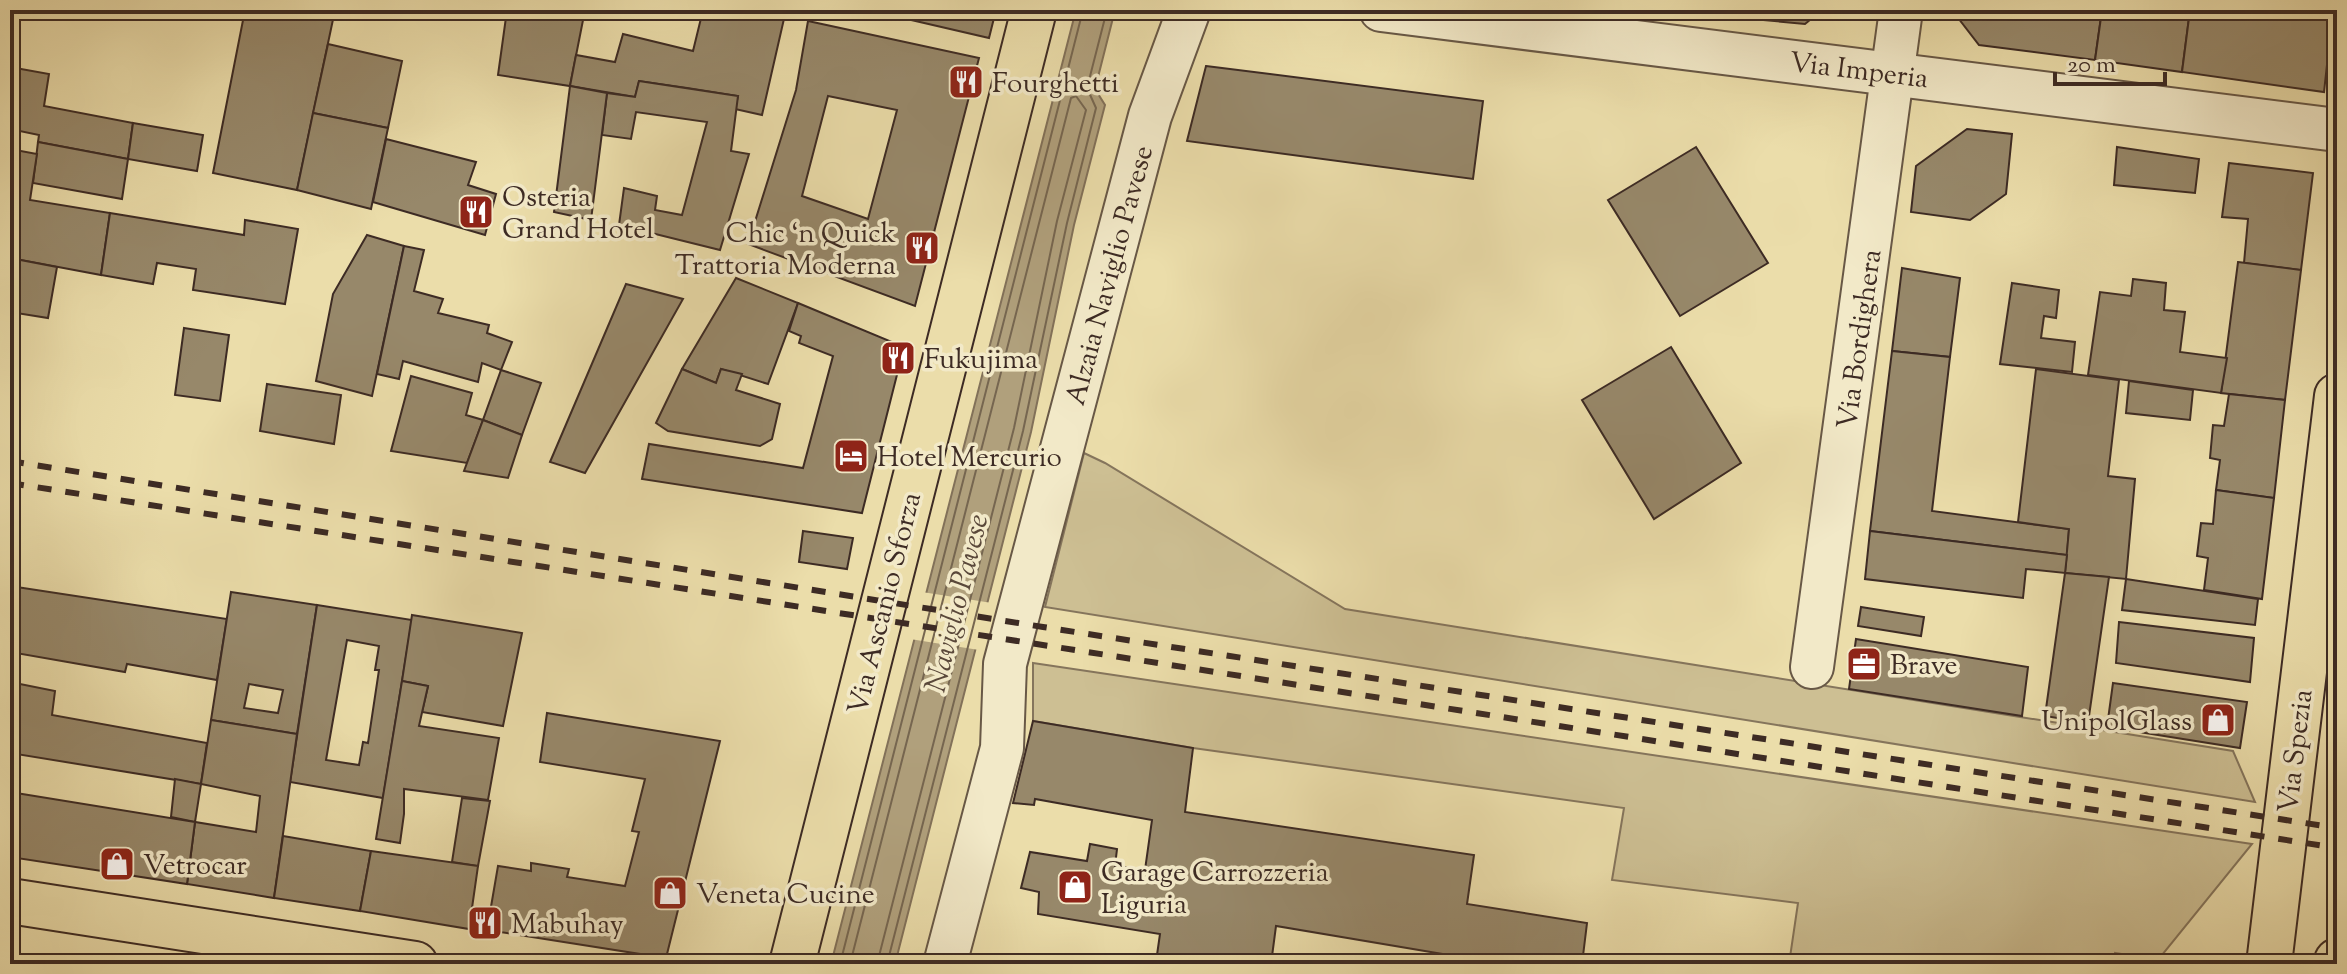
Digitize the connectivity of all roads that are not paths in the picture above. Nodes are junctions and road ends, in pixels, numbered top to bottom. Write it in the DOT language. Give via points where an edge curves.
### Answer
graph roads {
  1 [pos="1034,10"];
  2 [pos="1189,10"];
  3 [pos="1381,10"];
  4 [pos="1901,10"];
  5 [pos="1893,74"];
  6 [pos="2337,130"];
  7 [pos="2337,396"];
  8 [pos="1812,667"];
  9 [pos="10,901"];
  10 [pos="415,964"];
  11 [pos="792,964"];
  12 [pos="945,964"];
  13 [pos="2269,964"];
  1 -- 11 [label="main road, Via Ascanio Sforza"];
  2 -- 12 [label="street, Alzaia Naviglio Pavese" via="1150,116 1008,651 1002,748"];
  3 -- 5 [label="street, Via Imperia"];
  4 -- 5 [label="street, Via Bordighera"];
  5 -- 6 [label="street, Via Imperia"];
  5 -- 8 [label="street, Via Bordighera"];
  7 -- 13 [label="main road, Via Spezia"];
  9 -- 10 [label="main road"];
}
